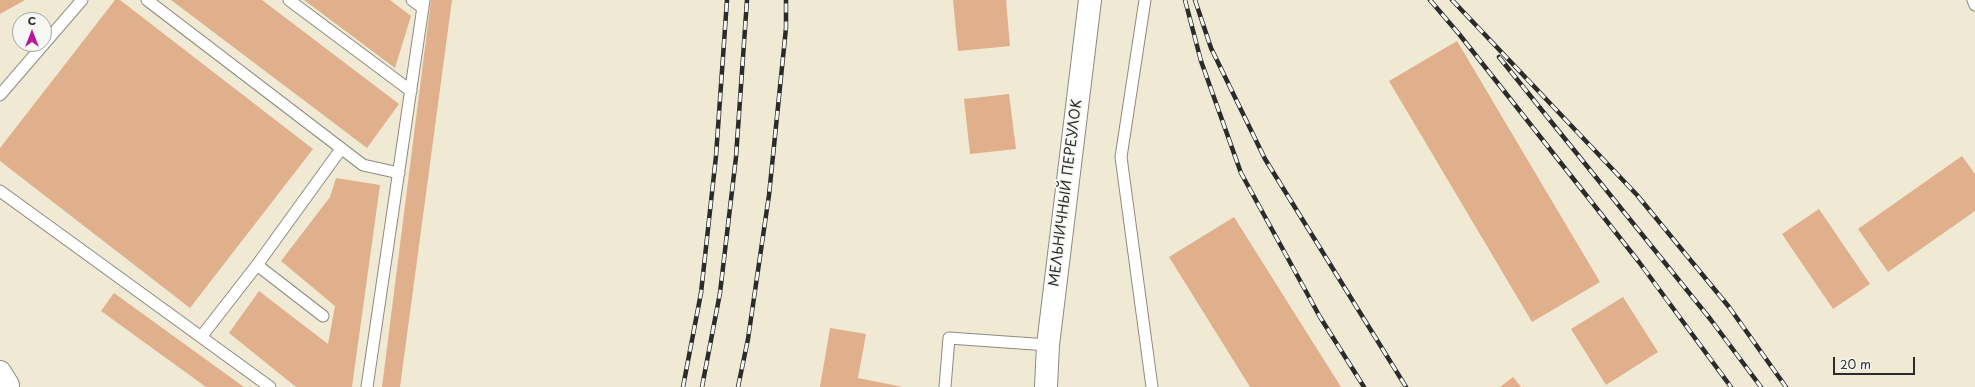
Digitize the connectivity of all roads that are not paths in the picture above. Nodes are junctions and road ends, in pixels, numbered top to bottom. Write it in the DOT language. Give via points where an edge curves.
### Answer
graph roads {
  1 [pos="82,0"];
  2 [pos="147,0"];
  3 [pos="289,0"];
  4 [pos="412,0"];
  5 [pos="1090,0"];
  6 [pos="1145,0"];
  7 [pos="1973,0"];
  8 [pos="423,4"];
  9 [pos="1975,6"];
  10 [pos="411,91"];
  11 [pos="0,95"];
  12 [pos="341,149"];
  13 [pos="399,173"];
  14 [pos="0,191"];
  15 [pos="257,264"];
  16 [pos="323,316"];
  17 [pos="201,337"];
  18 [pos="1048,344"];
  19 [pos="270,387"];
  20 [pos="367,387"];
  21 [pos="945,387"];
  22 [pos="1046,387"];
  23 [pos="1152,387"];
  1 -- 11 [label="lane"];
  2 -- 12 [label="lane"];
  3 -- 10 [label="lane"];
  4 -- 8 [label="lane"];
  5 -- 18 [label="street, МЕЛЬНИЧНЫЙ ПЕРЕУЛОК"];
  6 -- 23 [label="lane" via="1121,157"];
  7 -- 9 [label="lane"];
  8 -- 10 [label="lane"];
  10 -- 13 [label="lane"];
  12 -- 13 [label="lane" via="363,165"];
  12 -- 15 [label="lane"];
  13 -- 20 [label="lane"];
  14 -- 17 [label="lane"];
  15 -- 16 [label="lane"];
  15 -- 17 [label="lane"];
  17 -- 19 [label="lane"];
  18 -- 21 [label="lane" via="949,338"];
  18 -- 22 [label="street, МЕЛЬНИЧНЫЙ ПЕРЕУЛОК"];
}
